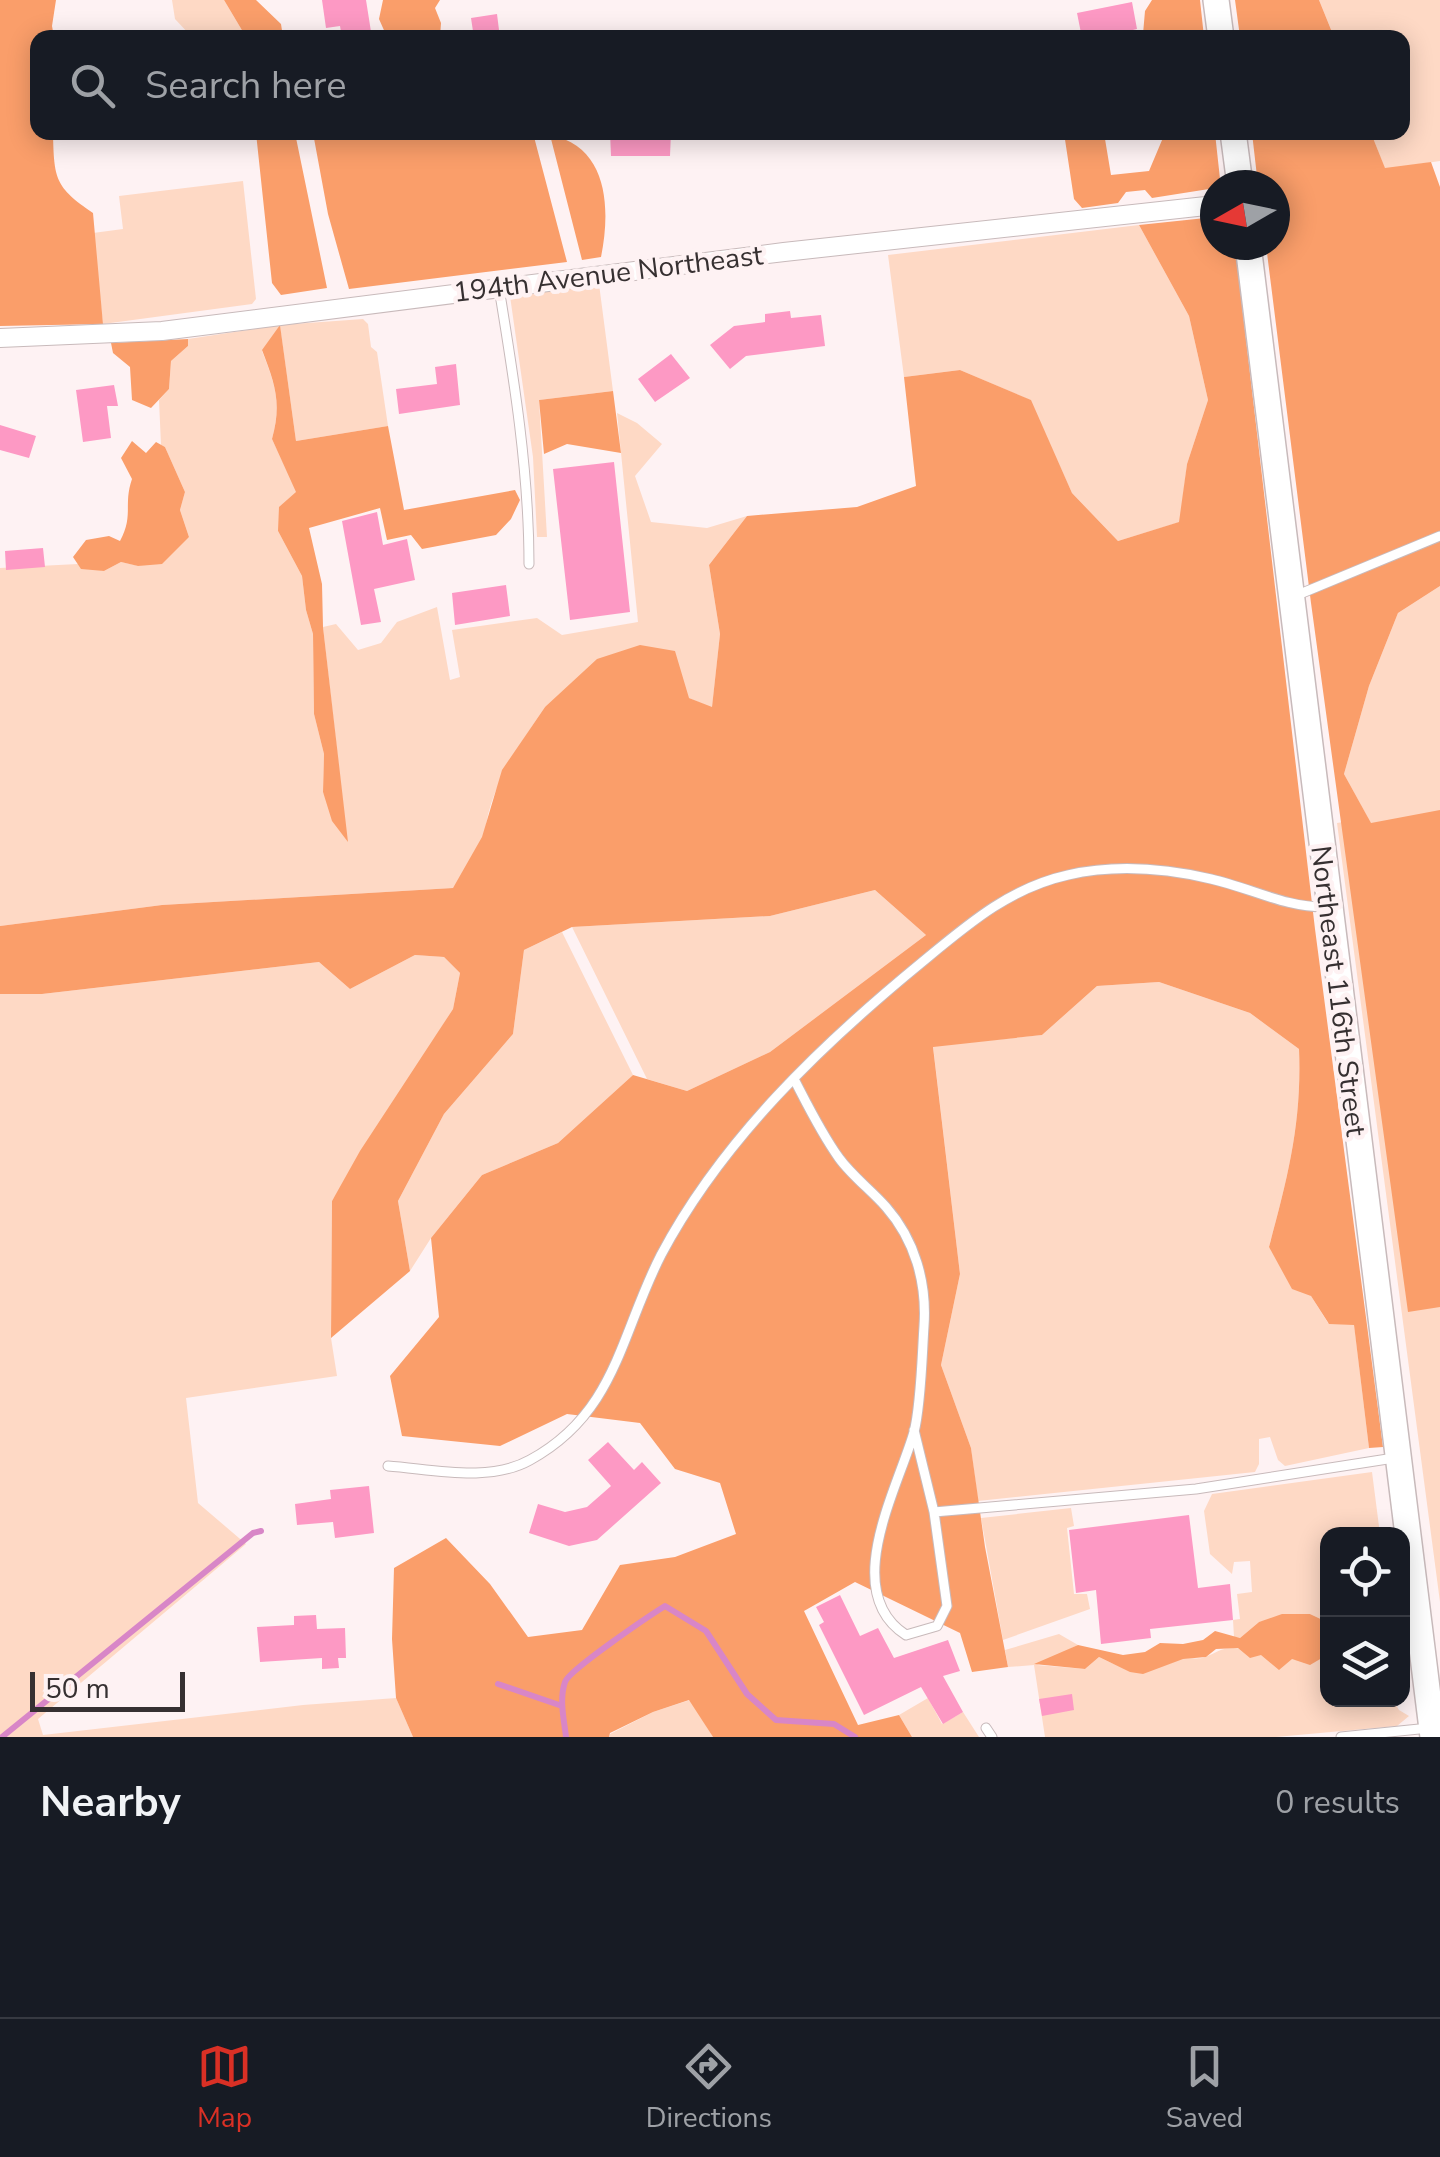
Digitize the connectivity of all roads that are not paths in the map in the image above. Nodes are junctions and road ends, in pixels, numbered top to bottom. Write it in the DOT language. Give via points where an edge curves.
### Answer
graph roads {
  1 [pos="1216,0"];
  2 [pos="1220,30"];
  3 [pos="1235,140"];
  4 [pos="1238,170"];
  5 [pos="1200,207"];
  6 [pos="1250,260"];
  7 [pos="499,288"];
  8 [pos="0,338"];
  9 [pos="1440,536"];
  10 [pos="529,564"];
  11 [pos="1290,598"];
  12 [pos="1328,907"];
  13 [pos="794,1078"];
  14 [pos="914,1430"];
  15 [pos="1396,1458"];
  16 [pos="388,1466"];
  17 [pos="934,1512"];
  18 [pos="1432,1732"];
  19 [pos="1342,1737"];
  1 -- 2 [label="street"];
  3 -- 4 [label="street"];
  5 -- 7 [label="street, 194th Avenue Northeast"];
  6 -- 11 [label="street, Northeast 116th Street"];
  7 -- 8 [label="street, 194th Avenue Northeast" via="162,331"];
  7 -- 10 [label="lane" via="514,378"];
  9 -- 11 [label="lane"];
  11 -- 12 [label="street, Northeast 116th Street"];
  12 -- 13 [label="lane" via="1302,908 1212,879 1140,866 1070,874 1024,888 984,912 854,1018"];
  12 -- 15 [label="street, Northeast 116th Street"];
  13 -- 14 [label="lane" via="840,1160 909,1238 923,1282 925,1323"];
  13 -- 16 [label="lane" via="706,1185 661,1256 594,1405 564,1438 512,1469"];
  14 -- 17 [label="lane"];
  14 -- 17 [label="lane" via="880,1524 876,1578 881,1608 906,1635 937,1626 946,1606"];
  15 -- 17 [label="lane" via="1196,1489"];
  15 -- 18 [label="street, Northeast 116th Street"];
  18 -- 19 [label="lane"];
}
